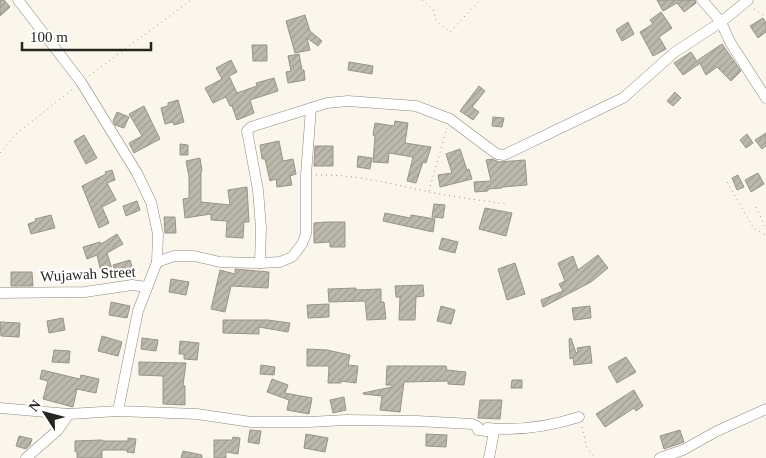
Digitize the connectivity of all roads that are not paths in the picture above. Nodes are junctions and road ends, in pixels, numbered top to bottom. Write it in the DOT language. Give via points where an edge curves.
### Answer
graph roads {
  1 [pos="18,0"];
  2 [pos="702,0"];
  3 [pos="747,1"];
  4 [pos="721,22"];
  5 [pos="766,98"];
  6 [pos="311,108"];
  7 [pos="157,262"];
  8 [pos="260,263"];
  9 [pos="147,287"];
  10 [pos="0,293"];
  11 [pos="0,408"];
  12 [pos="766,408"];
  13 [pos="118,411"];
  14 [pos="69,414"];
  15 [pos="579,417"];
  16 [pos="478,427"];
  17 [pos="26,458"];
  18 [pos="489,458"];
  19 [pos="660,458"];
  1 -- 7 [label="street" via="81,82 137,173 151,202 158,234"];
  2 -- 4 [label="street"];
  3 -- 4 [label="street"];
  4 -- 5 [label="street"];
  4 -- 6 [label="street" via="675,52 623,98 504,155 497,154 450,119 416,106 348,101"];
  6 -- 8 [label="street" via="306,234 292,257 280,262"];
  6 -- 8 [label="street" via="250,128 247,132 258,190"];
  7 -- 8 [label="street" via="174,256 194,256 220,262"];
  7 -- 9 [label="street"];
  9 -- 10 [label="street, Wujawah Street" via="132,285 86,292"];
  9 -- 13 [label="street" via="138,311"];
  11 -- 14 [label="street"];
  12 -- 19 [label="street" via="683,450"];
  13 -- 14 [label="street"];
  13 -- 16 [label="street" via="197,414 251,422 416,421"];
  14 -- 17 [label="street" via="58,430"];
  15 -- 16 [label="street" via="535,428 506,430"];
  16 -- 18 [label="street" via="478,430 494,432"];
}
